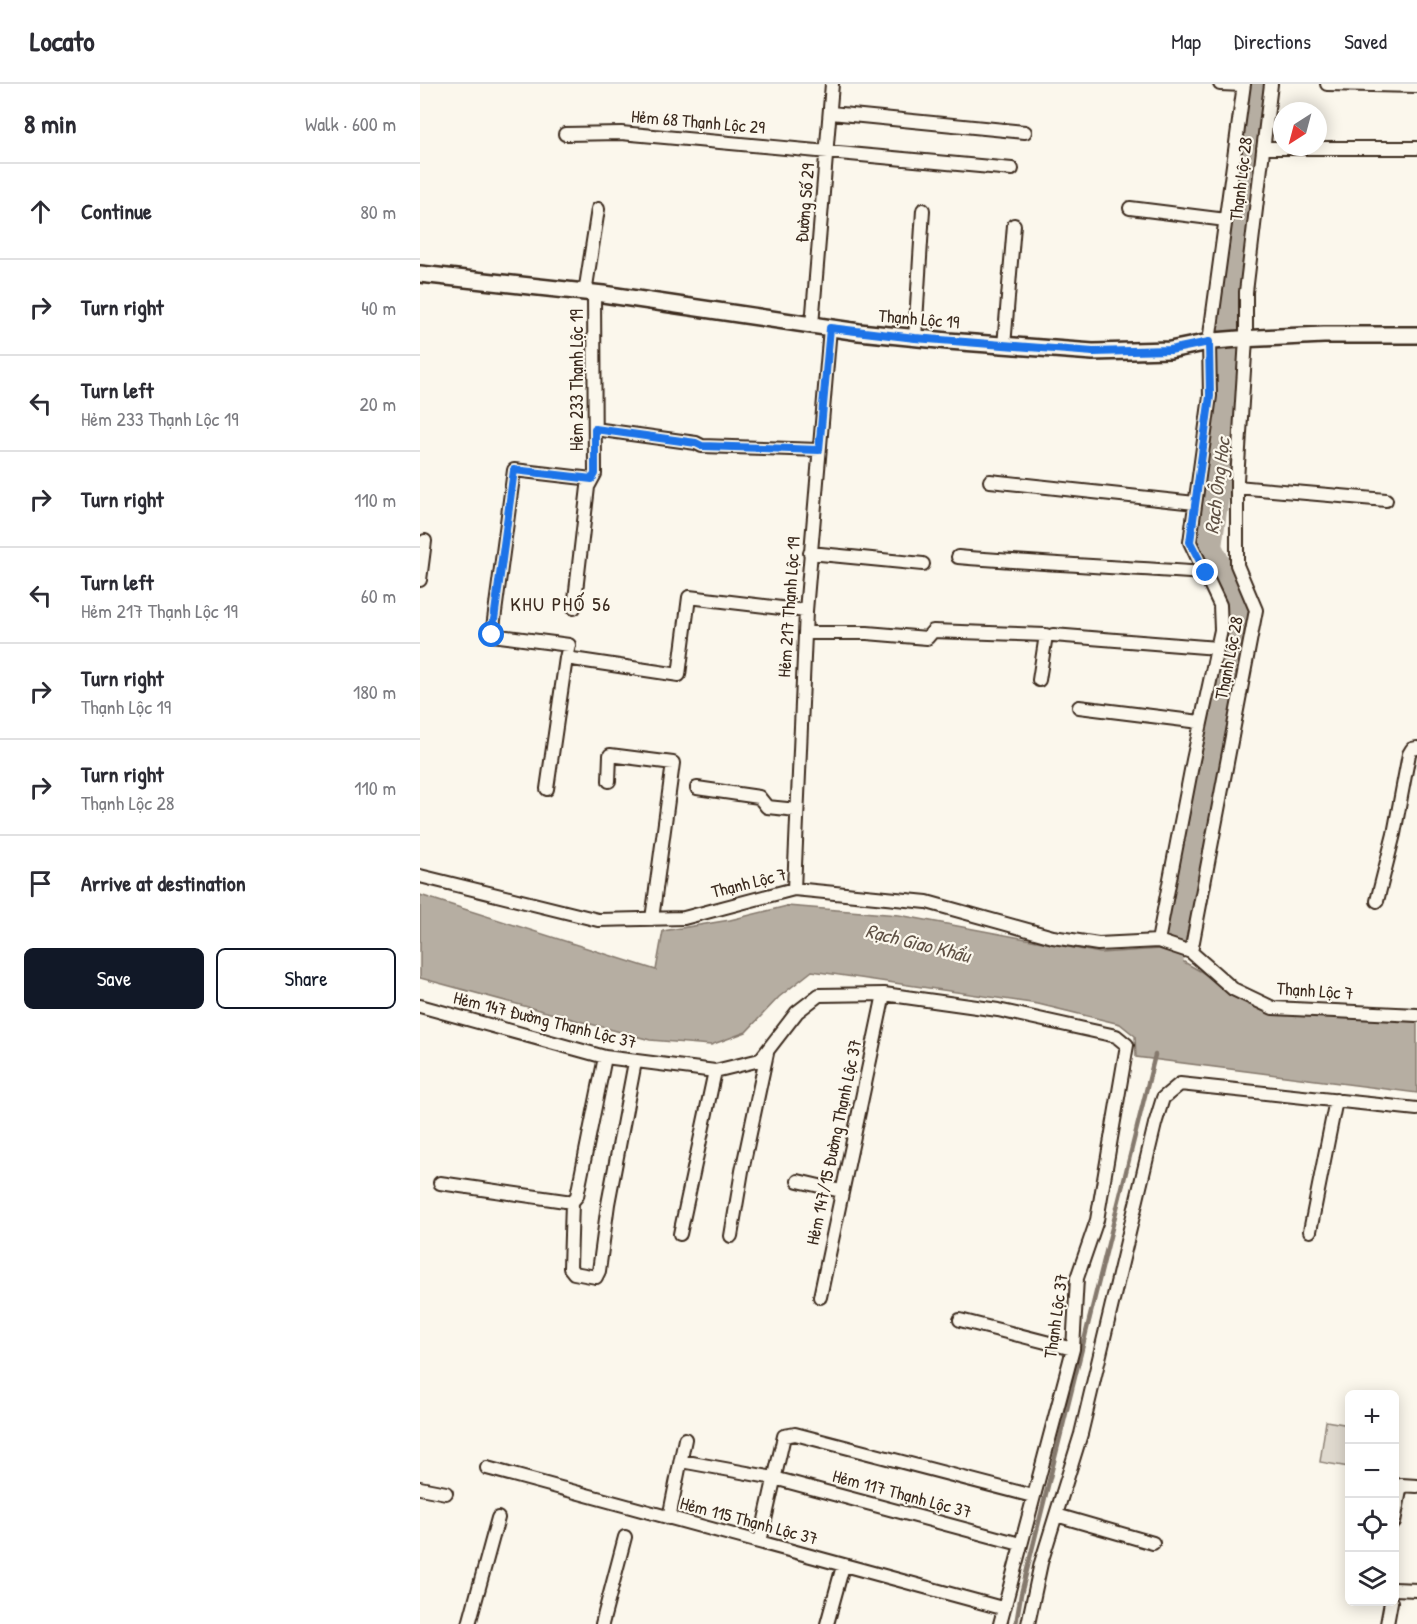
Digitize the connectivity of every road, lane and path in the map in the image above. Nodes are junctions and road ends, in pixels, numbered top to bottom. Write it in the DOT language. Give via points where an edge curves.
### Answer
graph roads {
  1 [pos="832,84"];
  2 [pos="1220,84"];
  3 [pos="1271,84"];
  4 [pos="1327,84"];
  5 [pos="1244,85"];
  6 [pos="1417,86"];
  7 [pos="831,113"];
  8 [pos="1025,132"];
  9 [pos="565,134"];
  10 [pos="1263,148"];
  11 [pos="1417,148"];
  12 [pos="827,152"];
  13 [pos="1012,169"];
  14 [pos="1130,208"];
  15 [pos="598,209"];
  16 [pos="922,210"];
  17 [pos="1226,220"];
  18 [pos="1014,225"];
  19 [pos="420,274"];
  20 [pos="590,293"];
  21 [pos="812,325"];
  22 [pos="830,328"];
  23 [pos="1417,335"];
  24 [pos="915,338"];
  25 [pos="1243,339"];
  26 [pos="1211,341"];
  27 [pos="1004,346"];
  28 [pos="595,429"];
  29 [pos="819,450"];
  30 [pos="592,479"];
  31 [pos="990,481"];
  32 [pos="1237,487"];
  33 [pos="1386,500"];
  34 [pos="1195,503"];
  35 [pos="425,541"];
  36 [pos="810,553"];
  37 [pos="957,557"];
  38 [pos="923,564"];
  39 [pos="1206,573"];
  40 [pos="420,578"];
  41 [pos="574,608"];
  42 [pos="806,611"];
  43 [pos="805,633"];
  44 [pos="1053,635"];
  45 [pos="1216,648"];
  46 [pos="567,658"];
  47 [pos="1040,680"];
  48 [pos="1079,707"];
  49 [pos="1200,722"];
  50 [pos="1417,748"];
  51 [pos="609,780"];
  52 [pos="697,788"];
  53 [pos="547,789"];
  54 [pos="794,810"];
  55 [pos="420,876"];
  56 [pos="794,889"];
  57 [pos="1377,901"];
  58 [pos="652,919"];
  59 [pos="1158,941"];
  60 [pos="1191,952"];
  61 [pos="884,994"];
  62 [pos="420,1006"];
  63 [pos="1417,1015"];
  64 [pos="1127,1045"];
  65 [pos="767,1052"];
  66 [pos="605,1057"];
  67 [pos="636,1062"];
  68 [pos="715,1071"];
  69 [pos="1336,1100"];
  70 [pos="1417,1108"];
  71 [pos="798,1181"];
  72 [pos="440,1183"];
  73 [pos="841,1191"];
  74 [pos="572,1202"];
  75 [pos="1310,1231"];
  76 [pos="680,1233"];
  77 [pos="731,1236"];
  78 [pos="820,1297"];
  79 [pos="960,1320"];
  80 [pos="1073,1349"];
  81 [pos="685,1439"];
  82 [pos="681,1461"];
  83 [pos="487,1468"];
  84 [pos="774,1478"];
  85 [pos="1417,1486"];
  86 [pos="420,1488"];
  87 [pos="446,1493"];
  88 [pos="1033,1496"];
  89 [pos="1399,1498"];
  90 [pos="1056,1515"];
  91 [pos="498,1518"];
  92 [pos="669,1518"];
  93 [pos="625,1537"];
  94 [pos="760,1542"];
  95 [pos="1153,1543"];
  96 [pos="1020,1544"];
  97 [pos="843,1566"];
  98 [pos="1399,1589"];
  99 [pos="1417,1590"];
  100 [pos="1390,1606"];
  101 [pos="1002,1608"];
  102 [pos="468,1624"];
  103 [pos="602,1624"];
  104 [pos="827,1624"];
  105 [pos="999,1624"];
  106 [pos="1028,1624"];
  107 [pos="1387,1624"];
  1 -- 7 [label="street, Đường Số 29"];
  2 -- 5 [label="street"];
  3 -- 10 [label="street, Thạnh Lộc 28"];
  4 -- 6 [label="street"];
  5 -- 17 [label="street, Thạnh Lộc 28"];
  7 -- 8 [label="street"];
  7 -- 12 [label="street, Đường Số 29"];
  9 -- 12 [label="street, Hẻm 68 Thạnh Lộc 29" via="621,133"];
  10 -- 11 [label="street"];
  10 -- 25 [label="street, Thạnh Lộc 28"];
  12 -- 13 [label="street, Hẻm 68 Thạnh Lộc 29"];
  12 -- 21 [label="street, Đường Số 29"];
  14 -- 17 [label="street"];
  15 -- 20 [label="street, Hẻm 233 Thạnh Lộc 19"];
  16 -- 24 [label="street"];
  17 -- 26 [label="street, Thạnh Lộc 28"];
  18 -- 27 [label="street"];
  19 -- 20 [label="street, Thạnh Lộc 19"];
  20 -- 21 [label="street, Thạnh Lộc 19"];
  20 -- 28 [label="street, Hẻm 233 Thạnh Lộc 19"];
  21 -- 22 [label="street, Thạnh Lộc 19"];
  22 -- 24 [label="street, Thạnh Lộc 19"];
  22 -- 29 [label="street, Hẻm 217 Thạnh Lộc 19"];
  23 -- 25 [label="street, Thạnh Lộc 19"];
  24 -- 27 [label="street, Thạnh Lộc 19"];
  25 -- 26 [label="street, Thạnh Lộc 19"];
  25 -- 32 [label="street, Thạnh Lộc 28"];
  26 -- 27 [label="street, Thạnh Lộc 19" via="1170,350 1093,352"];
  26 -- 34 [label="street, Thạnh Lộc 28" via="1210,396"];
  28 -- 29 [label="street" via="702,446"];
  28 -- 30 [label="street, Hẻm 233 Thạnh Lộc 19"];
  29 -- 36 [label="street, Hẻm 217 Thạnh Lộc 19"];
  30 -- 41 [label="street, Hẻm 233 Thạnh Lộc 19"];
  30 -- 46 [label="street" via="514,470 492,635 569,645"];
  31 -- 34 [label="street"];
  32 -- 33 [label="street"];
  32 -- 60 [label="street, Thạnh Lộc 28" via="1237,565 1256,610"];
  34 -- 39 [label="street, Thạnh Lộc 28" via="1190,542"];
  35 -- 40 [label="street"];
  36 -- 38 [label="street"];
  36 -- 42 [label="street, Hẻm 217 Thạnh Lộc 19"];
  37 -- 39 [label="street"];
  39 -- 45 [label="street, Thạnh Lộc 28" via="1221,605"];
  42 -- 43 [label="street, Hẻm 217 Thạnh Lộc 19"];
  42 -- 46 [label="street" via="689,597 679,675"];
  43 -- 47 [label="street" via="927,638 933,631 1046,635"];
  43 -- 54 [label="street, Hẻm 217 Thạnh Lộc 19"];
  44 -- 45 [label="street"];
  45 -- 49 [label="street, Thạnh Lộc 28"];
  46 -- 53 [label="street"];
  48 -- 49 [label="street"];
  49 -- 59 [label="street, Thạnh Lộc 28"];
  50 -- 57 [label="street" via="1409,754"];
  51 -- 58 [label="street" via="610,755 673,763"];
  52 -- 54 [label="street" via="759,797 768,807"];
  54 -- 56 [label="street, Hẻm 217 Thạnh Lộc 19"];
  55 -- 58 [label="street, Thạnh Lộc 7" via="598,920"];
  56 -- 58 [label="street, Thạnh Lộc 7" via="684,918"];
  56 -- 59 [label="street, Thạnh Lộc 7" via="927,902 1053,937 1098,944"];
  59 -- 60 [label="street"];
  60 -- 63 [label="street, Thạnh Lộc 7" via="1233,989 1273,1008"];
  61 -- 64 [label="street, Hẻm 147 Đường Thạnh Lộc 37" via="998,1010 1116,1036"];
  61 -- 65 [label="street, Hẻm 147 Đường Thạnh Lộc 37" via="819,995 797,1012"];
  61 -- 73 [label="street, Hẻm 147/15 Đường Thạnh Lộc 37"];
  62 -- 66 [label="street, Hẻm 147 Đường Thạnh Lộc 37"];
  64 -- 80 [label="street, Thạnh Lộc 37" via="1097,1220 1077,1278"];
  65 -- 68 [label="street, Hẻm 147 Đường Thạnh Lộc 37" via="760,1060"];
  65 -- 77 [label="street"];
  66 -- 67 [label="street, Hẻm 147 Đường Thạnh Lộc 37"];
  66 -- 74 [label="street" via="577,1196"];
  67 -- 68 [label="street, Hẻm 147 Đường Thạnh Lộc 37"];
  67 -- 74 [label="street" via="596,1278 574,1273 570,1268"];
  68 -- 76 [label="street"];
  69 -- 70 [label="street"];
  69 -- 75 [label="street"];
  69 -- 90 [label="street" via="1179,1084 1163,1098 1081,1434"];
  71 -- 73 [label="street"];
  72 -- 74 [label="street"];
  73 -- 78 [label="street, Hẻm 147/15 Đường Thạnh Lộc 37"];
  79 -- 80 [label="street"];
  80 -- 88 [label="street, Thạnh Lộc 37"];
  81 -- 82 [label="street"];
  82 -- 84 [label="street, Hẻm 117 Thạnh Lộc 37"];
  82 -- 92 [label="street"];
  83 -- 92 [label="street, Hẻm 115 Thạnh Lộc 37"];
  84 -- 88 [label="street" via="784,1436 795,1434"];
  84 -- 94 [label="street"];
  84 -- 96 [label="street, Hẻm 117 Thạnh Lộc 37"];
  85 -- 89 [label="street" via="1401,1485"];
  86 -- 87 [label="street"];
  88 -- 96 [label="street, Thạnh Lộc 37"];
  90 -- 95 [label="street"];
  90 -- 106 [label="street"];
  91 -- 102 [label="street"];
  92 -- 94 [label="street, Hẻm 115 Thạnh Lộc 37"];
  93 -- 103 [label="street"];
  94 -- 97 [label="street, Hẻm 115 Thạnh Lộc 37"];
  96 -- 101 [label="street, Thạnh Lộc 37"];
  97 -- 101 [label="street, Hẻm 115 Thạnh Lộc 37"];
  97 -- 104 [label="street"];
  98 -- 99 [label="street"];
  100 -- 107 [label="street"];
  101 -- 105 [label="street, Thạnh Lộc 37"];
}
